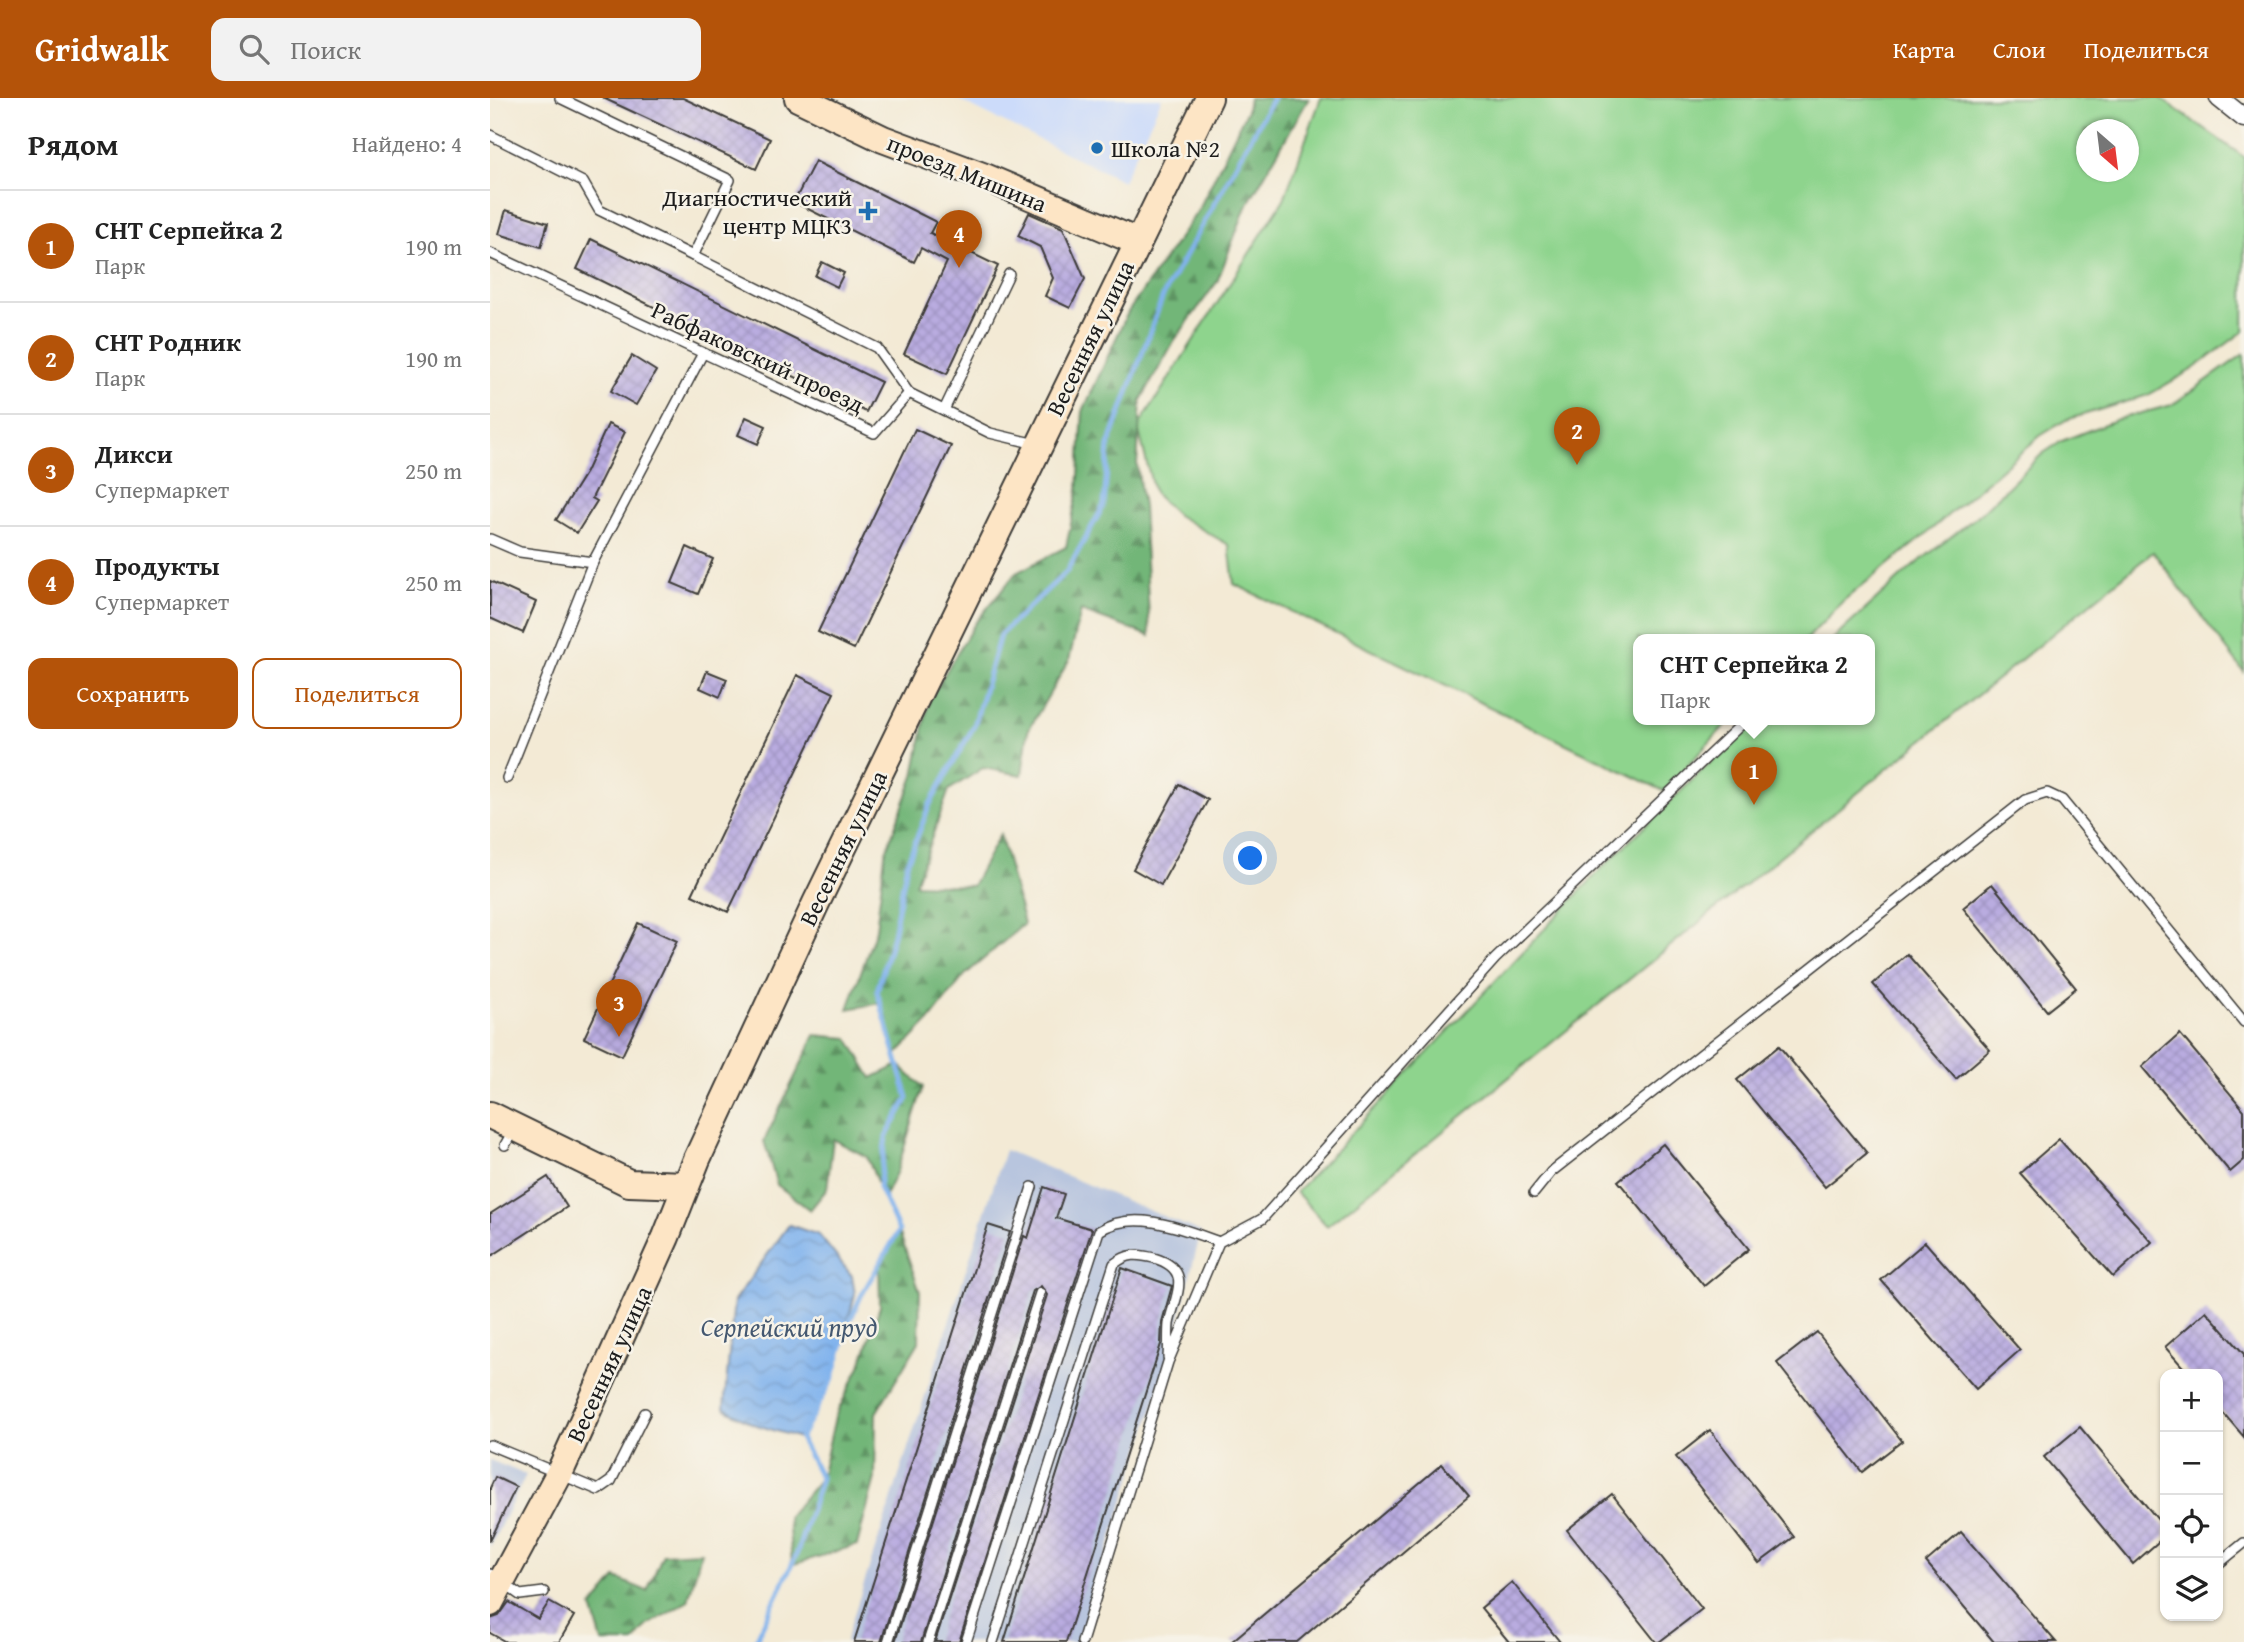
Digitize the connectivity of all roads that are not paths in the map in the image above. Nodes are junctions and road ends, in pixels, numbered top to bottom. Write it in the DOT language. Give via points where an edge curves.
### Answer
graph roads {
  1 [pos="560,98"];
  2 [pos="798,98"];
  3 [pos="1209,98"];
  4 [pos="2219,98"];
  5 [pos="2244,118"];
  6 [pos="490,135"];
  7 [pos="1138,242"];
  8 [pos="490,253"];
  9 [pos="693,256"];
  10 [pos="1009,274"];
  11 [pos="703,353"];
  12 [pos="909,393"];
  13 [pos="944,410"];
  14 [pos="1037,444"];
  15 [pos="490,539"];
  16 [pos="593,562"];
  17 [pos="1741,725"];
  18 [pos="507,778"];
  19 [pos="2244,1022"];
  20 [pos="490,1115"];
  21 [pos="686,1185"];
  22 [pos="1032,1187"];
  23 [pos="1534,1193"];
  24 [pos="1219,1242"];
  25 [pos="1040,1293"];
  26 [pos="1168,1362"];
  27 [pos="645,1413"];
  28 [pos="490,1445"];
  29 [pos="559,1474"];
  30 [pos="2244,1543"];
  31 [pos="2223,1560"];
  32 [pos="494,1586"];
  33 [pos="544,1592"];
  34 [pos="888,1642"];
  35 [pos="928,1642"];
  36 [pos="966,1642"];
  37 [pos="993,1642"];
  38 [pos="1082,1642"];
  1 -- 9 [label="lane" via="730,180"];
  2 -- 7 [label="street, проезд Мишина" via="883,139"];
  3 -- 7 [label="street, Весенняя улица"];
  4 -- 5 [label="street"];
  6 -- 9 [label="lane" via="583,182 599,210"];
  7 -- 14 [label="street, Весенняя улица"];
  8 -- 11 [label="lane, Рабфаковский проезд"];
  9 -- 12 [label="lane" via="877,348"];
  10 -- 13 [label="lane"];
  11 -- 12 [label="lane, Рабфаковский проезд" via="874,433"];
  11 -- 16 [label="lane"];
  12 -- 13 [label="lane"];
  13 -- 14 [label="lane" via="990,433"];
  14 -- 21 [label="street, Весенняя улица"];
  15 -- 16 [label="lane" via="520,552"];
  16 -- 18 [label="lane"];
  17 -- 24 [label="lane" via="1495,959 1262,1219"];
  19 -- 23 [label="lane" via="2062,800 2047,793 2025,800 1551,1172"];
  20 -- 21 [label="street" via="511,1136 629,1183"];
  21 -- 29 [label="street, Весенняя улица" via="667,1237"];
  22 -- 34 [label="lane"];
  24 -- 26 [label="lane"];
  24 -- 36 [label="lane" via="1134,1219 1112,1222 1099,1231"];
  25 -- 35 [label="lane"];
  26 -- 37 [label="lane" via="1169,1325 1181,1286 1177,1274 1166,1262 1139,1254 1125,1256 1114,1264"];
  26 -- 38 [label="lane"];
  27 -- 29 [label="lane" via="611,1482 603,1488 597,1490"];
  28 -- 29 [label="lane"];
  29 -- 32 [label="street, Весенняя улица"];
  30 -- 31 [label="lane"];
  32 -- 33 [label="lane" via="520,1594"];
}
